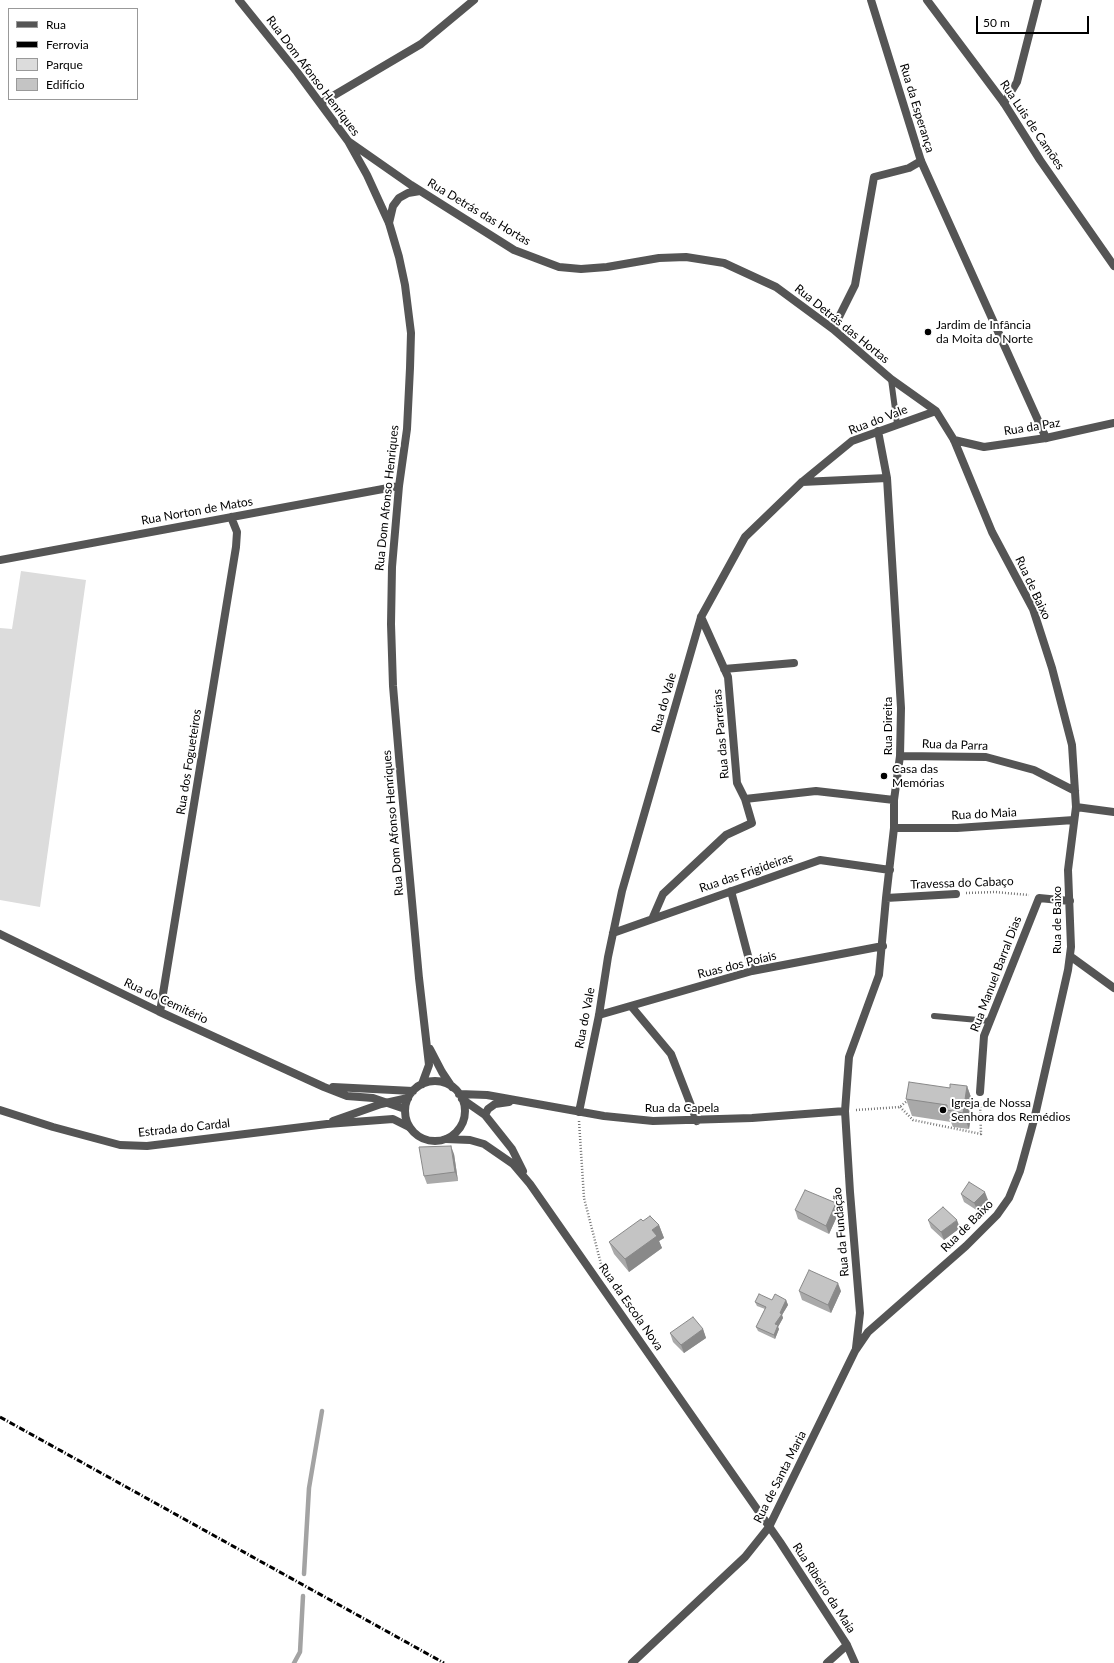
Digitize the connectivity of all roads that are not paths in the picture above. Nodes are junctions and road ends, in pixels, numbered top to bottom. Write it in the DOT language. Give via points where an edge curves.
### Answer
graph roads {
  1 [pos="239,0"];
  2 [pos="474,0"];
  3 [pos="871,0"];
  4 [pos="927,0"];
  5 [pos="1038,0"];
  6 [pos="321,103"];
  7 [pos="1004,103"];
  8 [pos="348,141"];
  9 [pos="921,161"];
  10 [pos="420,191"];
  11 [pos="389,223"];
  12 [pos="1114,266"];
  13 [pos="833,329"];
  14 [pos="891,379"];
  15 [pos="936,411"];
  16 [pos="1114,423"];
  17 [pos="897,424"];
  18 [pos="878,431"];
  19 [pos="1046,438"];
  20 [pos="954,440"];
  21 [pos="887,478"];
  22 [pos="802,482"];
  23 [pos="399,486"];
  24 [pos="231,517"];
  25 [pos="0,560"];
  26 [pos="701,617"];
  27 [pos="794,663"];
  28 [pos="724,669"];
  29 [pos="900,756"];
  30 [pos="1075,790"];
  31 [pos="745,799"];
  32 [pos="894,800"];
  33 [pos="1076,807"];
  34 [pos="1114,812"];
  35 [pos="1074,820"];
  36 [pos="894,828"];
  37 [pos="890,870"];
  38 [pos="731,890"];
  39 [pos="956,894"];
  40 [pos="886,898"];
  41 [pos="1070,901"];
  42 [pos="653,917"];
  43 [pos="613,932"];
  44 [pos="0,934"];
  45 [pos="883,946"];
  46 [pos="1070,956"];
  47 [pos="752,971"];
  48 [pos="1114,988"];
  49 [pos="631,1006"];
  50 [pos="160,1012"];
  51 [pos="599,1015"];
  52 [pos="934,1016"];
  53 [pos="989,1020"];
  54 [pos="428,1046"];
  55 [pos="422,1084"];
  56 [pos="324,1086"];
  57 [pos="413,1091"];
  58 [pos="980,1092"];
  59 [pos="458,1094"];
  60 [pos="408,1098"];
  61 [pos="520,1100"];
  62 [pos="388,1102"];
  63 [pos="405,1109"];
  64 [pos="0,1110"];
  65 [pos="845,1111"];
  66 [pos="579,1112"];
  67 [pos="485,1115"];
  68 [pos="697,1121"];
  69 [pos="327,1124"];
  70 [pos="410,1127"];
  71 [pos="446,1139"];
  72 [pos="530,1184"];
  73 [pos="856,1351"];
  74 [pos="769,1528"];
  75 [pos="847,1645"];
  76 [pos="632,1663"];
  77 [pos="827,1663"];
  78 [pos="855,1663"];
  1 -- 6 [label="street, Rua Dom Afonso Henriques"];
  2 -- 6 [label="street" via="421,44"];
  3 -- 9 [label="street, Rua da Esperança"];
  4 -- 7 [label="street, Rua Luis de Camões"];
  5 -- 7 [label="street" via="1017,82"];
  6 -- 8 [label="street, Rua Dom Afonso Henriques"];
  7 -- 12 [label="street, Rua Luis de Camões" via="1040,160"];
  8 -- 10 [label="street, Rua Detrás das Hortas"];
  8 -- 11 [label="street, Rua Dom Afonso Henriques"];
  9 -- 13 [label="street, Rua da Esperança" via="909,168 874,177 855,284"];
  9 -- 19 [label="street"];
  10 -- 11 [label="street" via="399,198 393,206"];
  10 -- 13 [label="street, Rua Detrás das Hortas" via="514,250 537,260 559,267 581,269 659,258 686,257 724,263 776,287"];
  11 -- 23 [label="street, Rua Dom Afonso Henriques" via="405,284 411,333 407,429"];
  13 -- 14 [label="street, Rua Detrás das Hortas"];
  14 -- 15 [label="street, Rua Detrás das Hortas"];
  14 -- 17 [label="lane"];
  15 -- 17 [label="street, Rua do Vale"];
  15 -- 20 [label="street, Rua Detrás das Hortas"];
  16 -- 19 [label="street, Rua da Paz"];
  17 -- 18 [label="street, Rua do Vale"];
  18 -- 21 [label="street, Rua Direita"];
  18 -- 22 [label="street, Rua do Vale" via="852,441"];
  19 -- 20 [label="street, Rua da Paz" via="984,447"];
  20 -- 30 [label="street, Rua de Baixo" via="992,532 1033,609 1052,668 1072,745"];
  21 -- 22 [label="street"];
  21 -- 29 [label="street, Rua Direita" via="901,708"];
  22 -- 26 [label="street, Rua do Vale" via="745,537"];
  23 -- 24 [label="street, Rua Norton de Matos"];
  23 -- 54 [label="street, Rua Dom Afonso Henriques" via="391,592 393,686 419,978"];
  24 -- 25 [label="street, Rua Norton de Matos"];
  24 -- 50 [label="street, Rua dos Fogueteiros" via="237,532 236,547"];
  26 -- 28 [label="street, Rua das Parreiras"];
  26 -- 43 [label="street, Rua do Vale" via="622,891"];
  27 -- 28 [label="street"];
  28 -- 31 [label="street, Rua das Parreiras" via="728,676 737,783"];
  29 -- 30 [label="street, Rua da Parra" via="986,757 1034,770"];
  29 -- 32 [label="street, Rua Direita"];
  30 -- 33 [label="street, Rua de Baixo"];
  31 -- 32 [label="street" via="816,791"];
  31 -- 42 [label="street, Rua das Parreiras" via="752,823 726,835 663,894"];
  32 -- 36 [label="street, Rua Direita"];
  33 -- 34 [label="street"];
  33 -- 35 [label="street, Rua de Baixo"];
  35 -- 36 [label="street, Rua do Maia" via="957,828"];
  35 -- 41 [label="street, Rua de Baixo" via="1068,870"];
  36 -- 37 [label="street, Rua Direita"];
  37 -- 38 [label="street, Rua das Frigideiras" via="820,860"];
  37 -- 40 [label="street, Rua Direita"];
  38 -- 42 [label="street, Rua das Frigideiras"];
  38 -- 47 [label="street"];
  39 -- 40 [label="street, Travessa do Cabaço"];
  40 -- 45 [label="street, Rua Direita"];
  41 -- 46 [label="street, Rua de Baixo"];
  41 -- 53 [label="street, Rua Manuel Barral Dias" via="1038,898"];
  42 -- 43 [label="street, Rua das Frigideiras"];
  43 -- 51 [label="street, Rua do Vale"];
  44 -- 50 [label="street, Rua do Cemitério"];
  45 -- 47 [label="street, Ruas dos Poíais"];
  45 -- 65 [label="street, Rua Direita" via="879,975 848,1057"];
  46 -- 48 [label="street"];
  46 -- 73 [label="street, Rua de Baixo" via="1037,1105 1020,1171 1009,1198 997,1215 966,1246 868,1332"];
  47 -- 49 [label="street, Ruas dos Poíais"];
  49 -- 51 [label="street, Ruas dos Poíais"];
  49 -- 68 [label="street" via="671,1054"];
  50 -- 56 [label="street, Rua do Cemitério"];
  51 -- 66 [label="street, Rua do Vale"];
  52 -- 53 [label="lane"];
  53 -- 58 [label="street, Rua Manuel Barral Dias" via="984,1036"];
  54 -- 55 [label="street, Rua Dom Afonso Henriques" via="429,1065"];
  54 -- 59 [label="street, Rua Dom Afonso Henriques"];
  55 -- 57 [label="street"];
  55 -- 59 [label="street" via="447,1084"];
  56 -- 57 [label="street, Rua do Cemitério"];
  56 -- 62 [label="street, Rua do Cemitério" via="347,1096"];
  57 -- 60 [label="street"];
  59 -- 61 [label="street, Rua da Capela"];
  59 -- 67 [label="street"];
  59 -- 71 [label="street" via="464,1113 460,1127"];
  60 -- 62 [label="street, Estrada do Cardal"];
  60 -- 63 [label="street"];
  61 -- 66 [label="street, Rua da Capela"];
  61 -- 67 [label="street, Rua da Capela" via="495,1104"];
  62 -- 63 [label="street, Rua do Cemitério"];
  62 -- 69 [label="street, Estrada do Cardal"];
  63 -- 70 [label="street"];
  64 -- 69 [label="street, Estrada do Cardal" via="98,1140 147,1146"];
  65 -- 68 [label="street, Rua da Capela"];
  65 -- 73 [label="street, Rua da Fundação" via="860,1313"];
  66 -- 68 [label="street, Rua da Capela" via="653,1121"];
  67 -- 72 [label="street" via="512,1149"];
  69 -- 70 [label="street, Estrada do Cardal" via="393,1119"];
  70 -- 71 [label="street" via="416,1135 425,1140"];
  71 -- 72 [label="street, Rua da Escola Nova" via="470,1140 484,1144 513,1164"];
  72 -- 74 [label="street, Rua da Escola Nova"];
  73 -- 74 [label="street, Rua de Santa Maria"];
  74 -- 75 [label="street, Rua Ribeiro da Maia"];
  74 -- 76 [label="street, Rua de Santa Maria" via="744,1556"];
  75 -- 77 [label="street"];
  75 -- 78 [label="street, Rua Ribeiro da Maia"];
}
